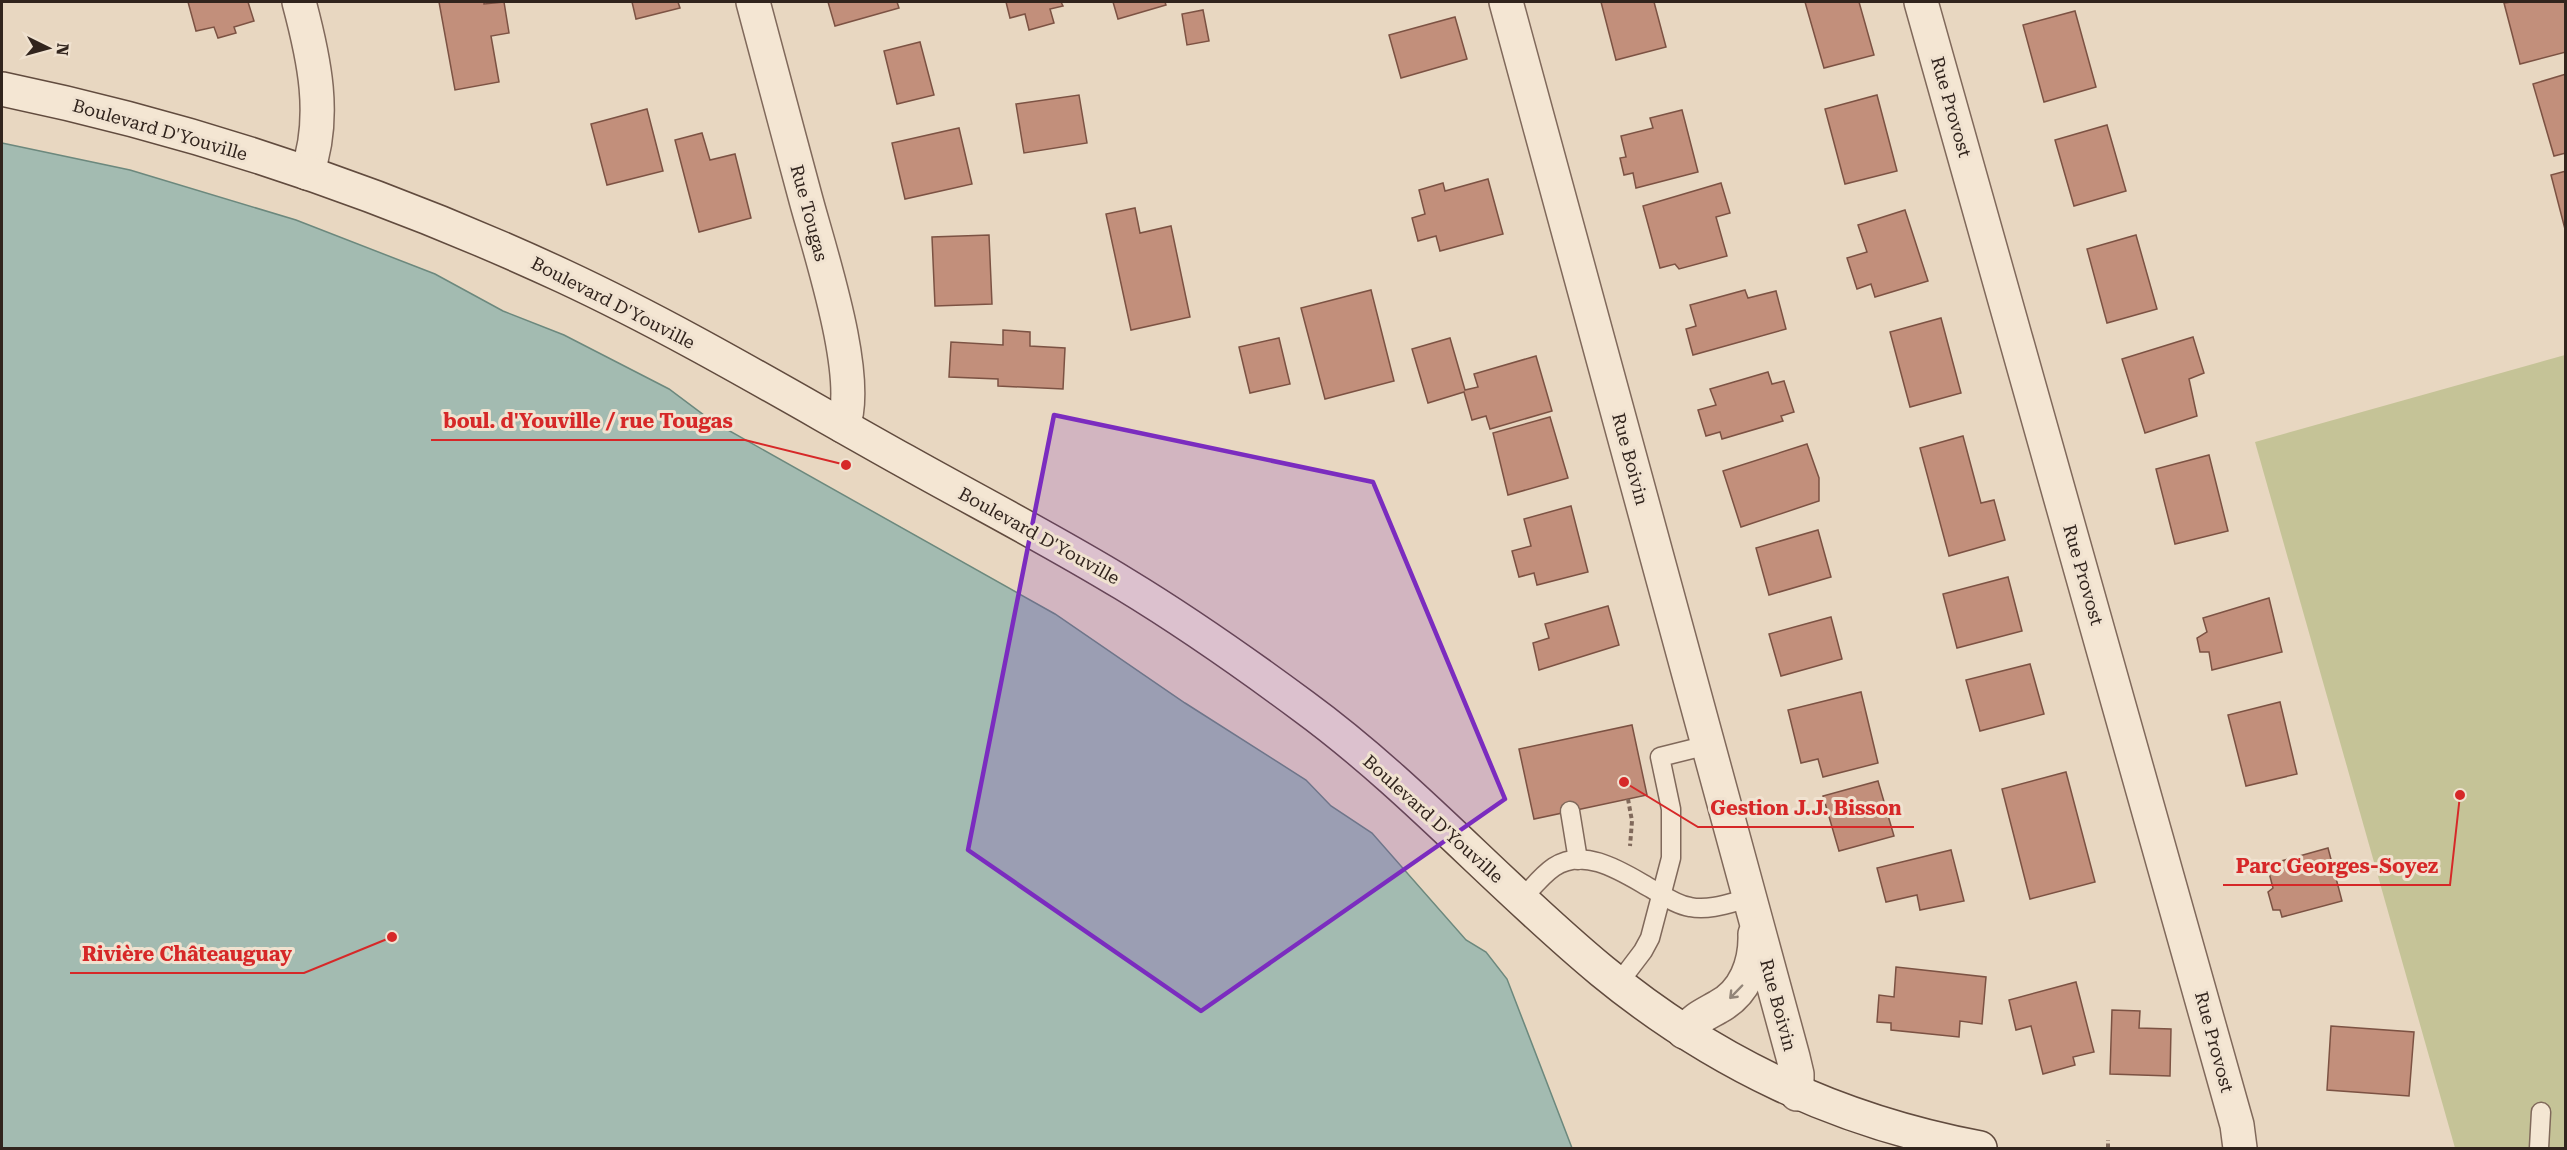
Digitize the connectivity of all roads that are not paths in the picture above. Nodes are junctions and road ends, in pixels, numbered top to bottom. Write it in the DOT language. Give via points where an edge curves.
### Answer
graph roads {
  1 [pos="299,2"];
  2 [pos="753,2"];
  3 [pos="1506,2"];
  4 [pos="1921,2"];
  5 [pos="2,89"];
  6 [pos="307,173"];
  7 [pos="843,426"];
  8 [pos="1708,745"];
  9 [pos="1570,811"];
  10 [pos="1578,860"];
  11 [pos="1663,896"];
  12 [pos="1522,899"];
  13 [pos="1751,907"];
  14 [pos="1618,984"];
  15 [pos="1684,1032"];
  16 [pos="1797,1094"];
  17 [pos="2541,1112"];
  18 [pos="1980,1149"];
  19 [pos="2240,1149"];
  20 [pos="2539,1149"];
  1 -- 6 [label="street" via="311,50 317,114 316,148"];
  2 -- 7 [label="street, Rue Tougas" via="838,323 848,388 848,416"];
  3 -- 8 [label="street, Rue Boivin"];
  4 -- 19 [label="street, Rue Provost" via="2181,920 2237,1125"];
  5 -- 6 [label="street, Boulevard D'Youville" via="183,134"];
  6 -- 7 [label="street, Boulevard D'Youville" via="466,233 565,277"];
  7 -- 12 [label="street, Boulevard D'Youville" via="1086,561 1226,651 1305,707 1383,770"];
  8 -- 11 [label="lane" via="1660,757 1672,828"];
  8 -- 13 [label="street, Rue Boivin"];
  9 -- 10 [label="lane"];
  10 -- 11 [label="lane" via="1623,873"];
  10 -- 12 [label="lane" via="1555,867"];
  11 -- 13 [label="lane" via="1690,907"];
  11 -- 14 [label="lane" via="1650,938"];
  12 -- 14 [label="street, Boulevard D'Youville"];
  13 -- 15 [label="street, Rue Boivin, one-way" via="1753,956 1744,983 1737,993 1693,1021"];
  13 -- 16 [label="street, Rue Boivin" via="1797,1074"];
  14 -- 15 [label="street, Boulevard D'Youville"];
  15 -- 16 [label="street, Boulevard D'Youville"];
  16 -- 18 [label="street, Boulevard D'Youville" via="1896,1129"];
  17 -- 20 [label="lane"];
}
